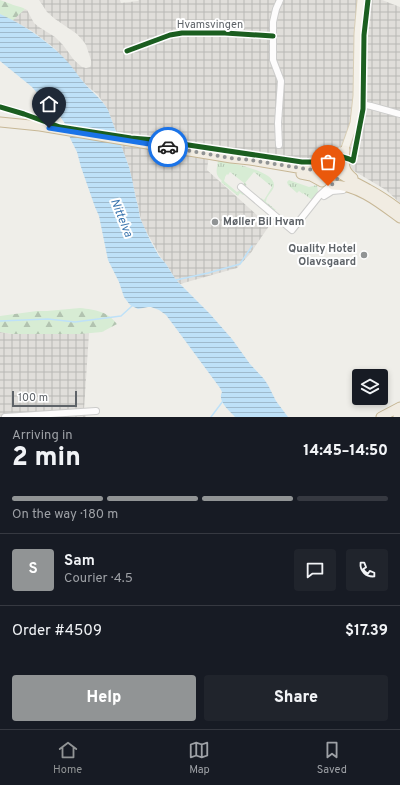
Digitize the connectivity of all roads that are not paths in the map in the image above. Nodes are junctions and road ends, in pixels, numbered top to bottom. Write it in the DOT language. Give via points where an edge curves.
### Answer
graph roads {
  1 [pos="280,0"];
  2 [pos="361,0"];
  3 [pos="272,36"];
  4 [pos="126,51"];
  5 [pos="356,103"];
  6 [pos="355,112"];
  7 [pos="400,114"];
  8 [pos="0,117"];
  9 [pos="0,122"];
  10 [pos="40,126"];
  11 [pos="279,145"];
  12 [pos="345,150"];
  13 [pos="230,158"];
  14 [pos="332,171"];
  15 [pos="327,184"];
  16 [pos="245,188"];
  17 [pos="362,189"];
  18 [pos="317,198"];
  19 [pos="400,210"];
  20 [pos="400,218"];
  21 [pos="400,406"];
  22 [pos="96,411"];
  23 [pos="6,417"];
  24 [pos="381,417"];
  1 -- 3 [label="street" via="273,22"];
  2 -- 5 [label="main road"];
  3 -- 4 [label="street, Hvamsvingen" via="182,33"];
  3 -- 11 [label="street" via="273,60 281,81"];
  5 -- 6 [label="main road"];
  5 -- 7 [label="street"];
  6 -- 12 [label="main road"];
  6 -- 14 [label="main road"];
  8 -- 10 [label="highway"];
  9 -- 10 [label="highway"];
  10 -- 13 [label="highway"];
  12 -- 14 [label="main road"];
  12 -- 17 [label="highway" via="344,168"];
  13 -- 14 [label="highway"];
  13 -- 15 [label="highway" via="309,176"];
  14 -- 15 [label="highway" via="337,179"];
  14 -- 15 [label="highway" via="321,176"];
  14 -- 17 [label="highway"];
  15 -- 17 [label="highway"];
  15 -- 18 [label="street"];
  16 -- 18 [label="street" via="292,230"];
  17 -- 18 [label="street" via="335,190"];
  17 -- 19 [label="highway" via="379,196"];
  17 -- 20 [label="highway"];
  21 -- 24 [label="highway"];
  22 -- 23 [label="street"];
}
